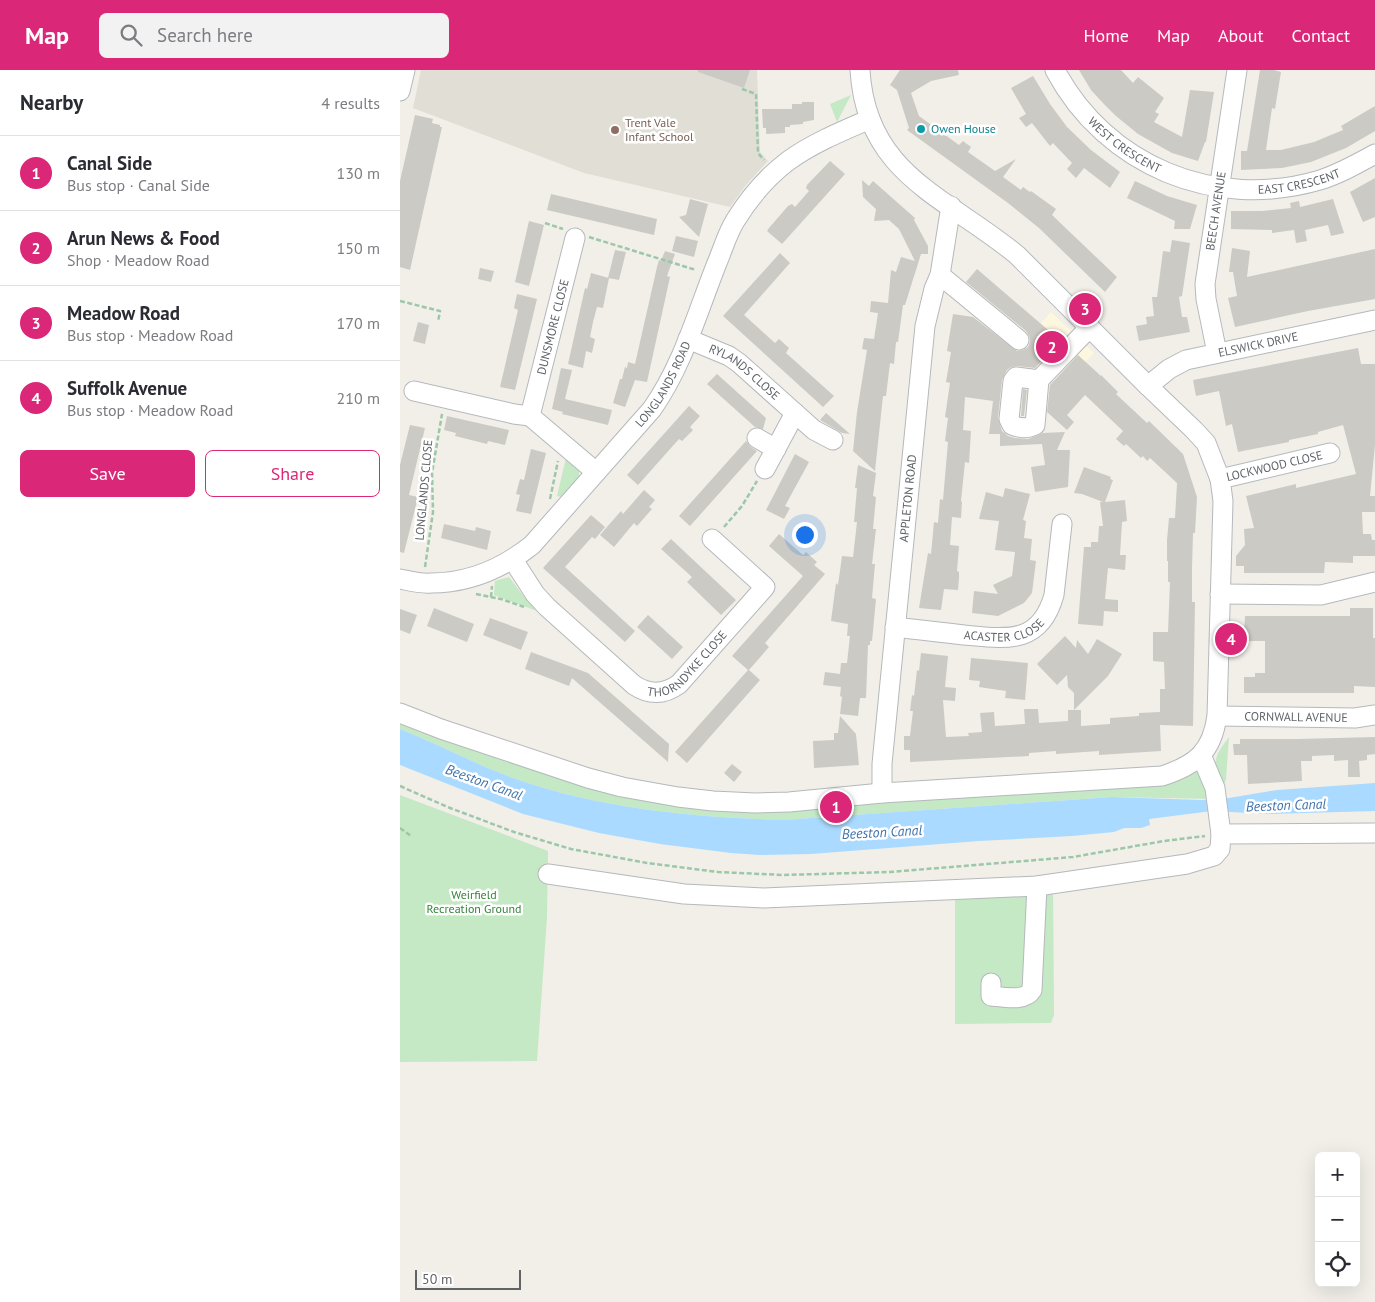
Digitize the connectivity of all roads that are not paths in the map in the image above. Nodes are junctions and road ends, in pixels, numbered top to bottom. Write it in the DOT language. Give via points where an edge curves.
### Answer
graph roads {
  1 [pos="405,70"];
  2 [pos="860,70"];
  3 [pos="1055,70"];
  4 [pos="1237,70"];
  5 [pos="400,92"];
  6 [pos="870,119"];
  7 [pos="1375,154"];
  8 [pos="1219,187"];
  9 [pos="951,206"];
  10 [pos="576,235"];
  11 [pos="940,275"];
  12 [pos="1375,320"];
  13 [pos="1090,327"];
  14 [pos="688,339"];
  15 [pos="1018,340"];
  16 [pos="1217,353"];
  17 [pos="1039,380"];
  18 [pos="1148,386"];
  19 [pos="414,391"];
  20 [pos="795,413"];
  21 [pos="530,416"];
  22 [pos="758,438"];
  23 [pos="833,440"];
  24 [pos="776,449"];
  25 [pos="1330,454"];
  26 [pos="765,470"];
  27 [pos="596,472"];
  28 [pos="1220,479"];
  29 [pos="1062,524"];
  30 [pos="712,540"];
  31 [pos="513,560"];
  32 [pos="400,579"];
  33 [pos="1375,582"];
  34 [pos="1220,594"];
  35 [pos="895,628"];
  36 [pos="400,713"];
  37 [pos="1375,715"];
  38 [pos="1217,716"];
  39 [pos="1201,755"];
  40 [pos="882,793"];
  41 [pos="1220,829"];
  42 [pos="1375,833"];
  43 [pos="548,874"];
  44 [pos="1037,886"];
  45 [pos="991,983"];
  1 -- 5 [label="street"];
  2 -- 6 [label="street"];
  3 -- 8 [label="street, WEST CRESCENT" via="1086,116 1124,150 1160,169"];
  4 -- 8 [label="street, BEECH AVENUE"];
  6 -- 9 [label="street" via="881,142 906,174"];
  6 -- 14 [label="street, LONGLANDS ROAD" via="812,146 776,172 752,197 734,222"];
  7 -- 8 [label="street, EAST CRESCENT" via="1320,180 1260,189"];
  8 -- 16 [label="street, BEECH AVENUE" via="1205,284"];
  9 -- 11 [label="street, APPLETON ROAD"];
  9 -- 13 [label="street" via="1017,255"];
  10 -- 21 [label="street, DUNSMORE CLOSE"];
  11 -- 15 [label="street"];
  11 -- 35 [label="street, APPLETON ROAD" via="925,326"];
  12 -- 16 [label="street, ELSWICK DRIVE"];
  13 -- 17 [label="street"];
  13 -- 18 [label="street"];
  14 -- 20 [label="street, RYLANDS CLOSE" via="729,356"];
  14 -- 27 [label="street, LONGLANDS ROAD" via="661,397"];
  16 -- 18 [label="street, ELSWICK DRIVE" via="1176,364"];
  18 -- 28 [label="street" via="1206,444"];
  19 -- 21 [label="street"];
  20 -- 23 [label="street, RYLANDS CLOSE"];
  20 -- 24 [label="street"];
  21 -- 27 [label="street"];
  22 -- 24 [label="street"];
  24 -- 26 [label="street"];
  25 -- 28 [label="street, LOCKWOOD CLOSE"];
  27 -- 31 [label="street, LONGLANDS ROAD" via="532,545"];
  28 -- 34 [label="street" via="1223,501"];
  29 -- 35 [label="street, ACASTER CLOSE" via="1052,604 1040,624 1031,630 1004,639"];
  30 -- 31 [label="street, THORNDYKE CLOSE" via="765,587 679,684 660,693 646,692 634,686 562,622 535,594"];
  31 -- 32 [label="street, LONGLANDS ROAD" via="473,577 422,583"];
  33 -- 34 [label="street" via="1321,595"];
  34 -- 38 [label="street"];
  35 -- 40 [label="street, APPLETON ROAD"];
  36 -- 40 [label="street" via="588,778 678,797 755,803"];
  37 -- 38 [label="street, CORNWALL AVENUE" via="1355,718"];
  38 -- 39 [label="street" via="1212,738"];
  39 -- 40 [label="street" via="1177,771 1162,776"];
  39 -- 41 [label="street" via="1215,788"];
  41 -- 42 [label="street"];
  41 -- 44 [label="street" via="1220,849 1214,856 1187,864"];
  43 -- 44 [label="street" via="684,894 764,898"];
  44 -- 45 [label="street" via="1032,990 1024,997 991,996"];
}
